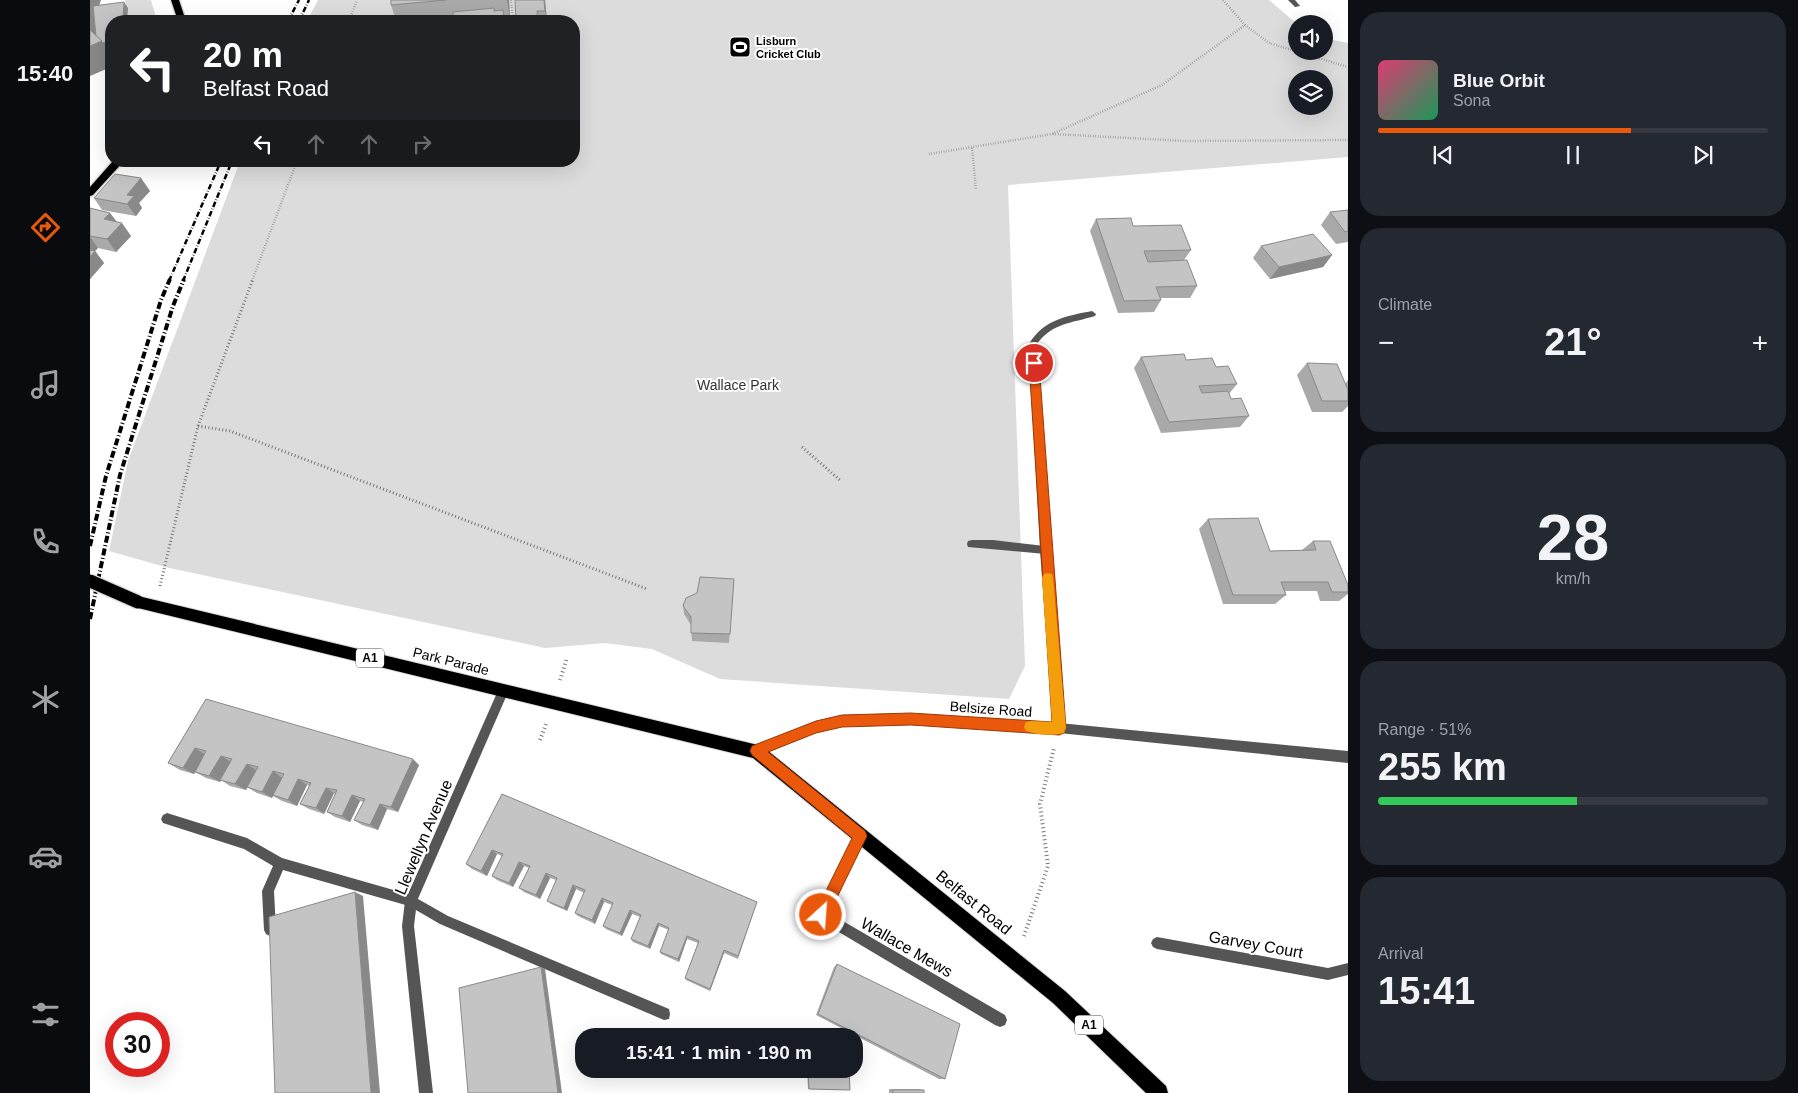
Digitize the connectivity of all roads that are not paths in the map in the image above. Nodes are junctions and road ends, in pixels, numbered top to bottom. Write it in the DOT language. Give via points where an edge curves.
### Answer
graph roads {
  1 [pos="175,0"];
  2 [pos="1291,0"];
  3 [pos="1297,6"];
  4 [pos="180,15"];
  5 [pos="114,167"];
  6 [pos="90,193"];
  7 [pos="1092,314"];
  8 [pos="972,544"];
  9 [pos="1045,550"];
  10 [pos="90,581"];
  11 [pos="504,690"];
  12 [pos="1059,728"];
  13 [pos="757,751"];
  14 [pos="1348,756"];
  15 [pos="167,819"];
  16 [pos="860,836"];
  17 [pos="280,864"];
  18 [pos="411,901"];
  19 [pos="270,939"];
  20 [pos="1157,943"];
  21 [pos="1348,969"];
  22 [pos="664,1014"];
  23 [pos="1000,1020"];
  24 [pos="426,1093"];
  25 [pos="1159,1093"];
  1 -- 4 [label="main road"];
  2 -- 3 [label="street"];
  5 -- 6 [label="main road"];
  7 -- 9 [label="street" via="1058,321 1040,332 1033,344"];
  8 -- 9 [label="street"];
  9 -- 12 [label="street"];
  10 -- 11 [label="highway, Park Parade / A1, bridge" via="138,602"];
  11 -- 13 [label="highway, Park Parade / A1"];
  11 -- 18 [label="street, Llewellyn Avenue"];
  12 -- 13 [label="street, Belsize Road" via="911,719 842,721 816,727"];
  12 -- 14 [label="street, Belsize Road"];
  13 -- 16 [label="highway, Belfast Road / A1"];
  15 -- 17 [label="street" via="247,844"];
  16 -- 23 [label="street, Wallace Mews" via="821,915"];
  16 -- 25 [label="highway, Belfast Road / A1" via="1059,997"];
  17 -- 18 [label="street"];
  17 -- 19 [label="street" via="268,891"];
  18 -- 22 [label="street" via="444,920"];
  18 -- 24 [label="street, Llewellyn Avenue" via="408,926"];
  20 -- 21 [label="street, Garvey Court" via="1328,974"];
}
